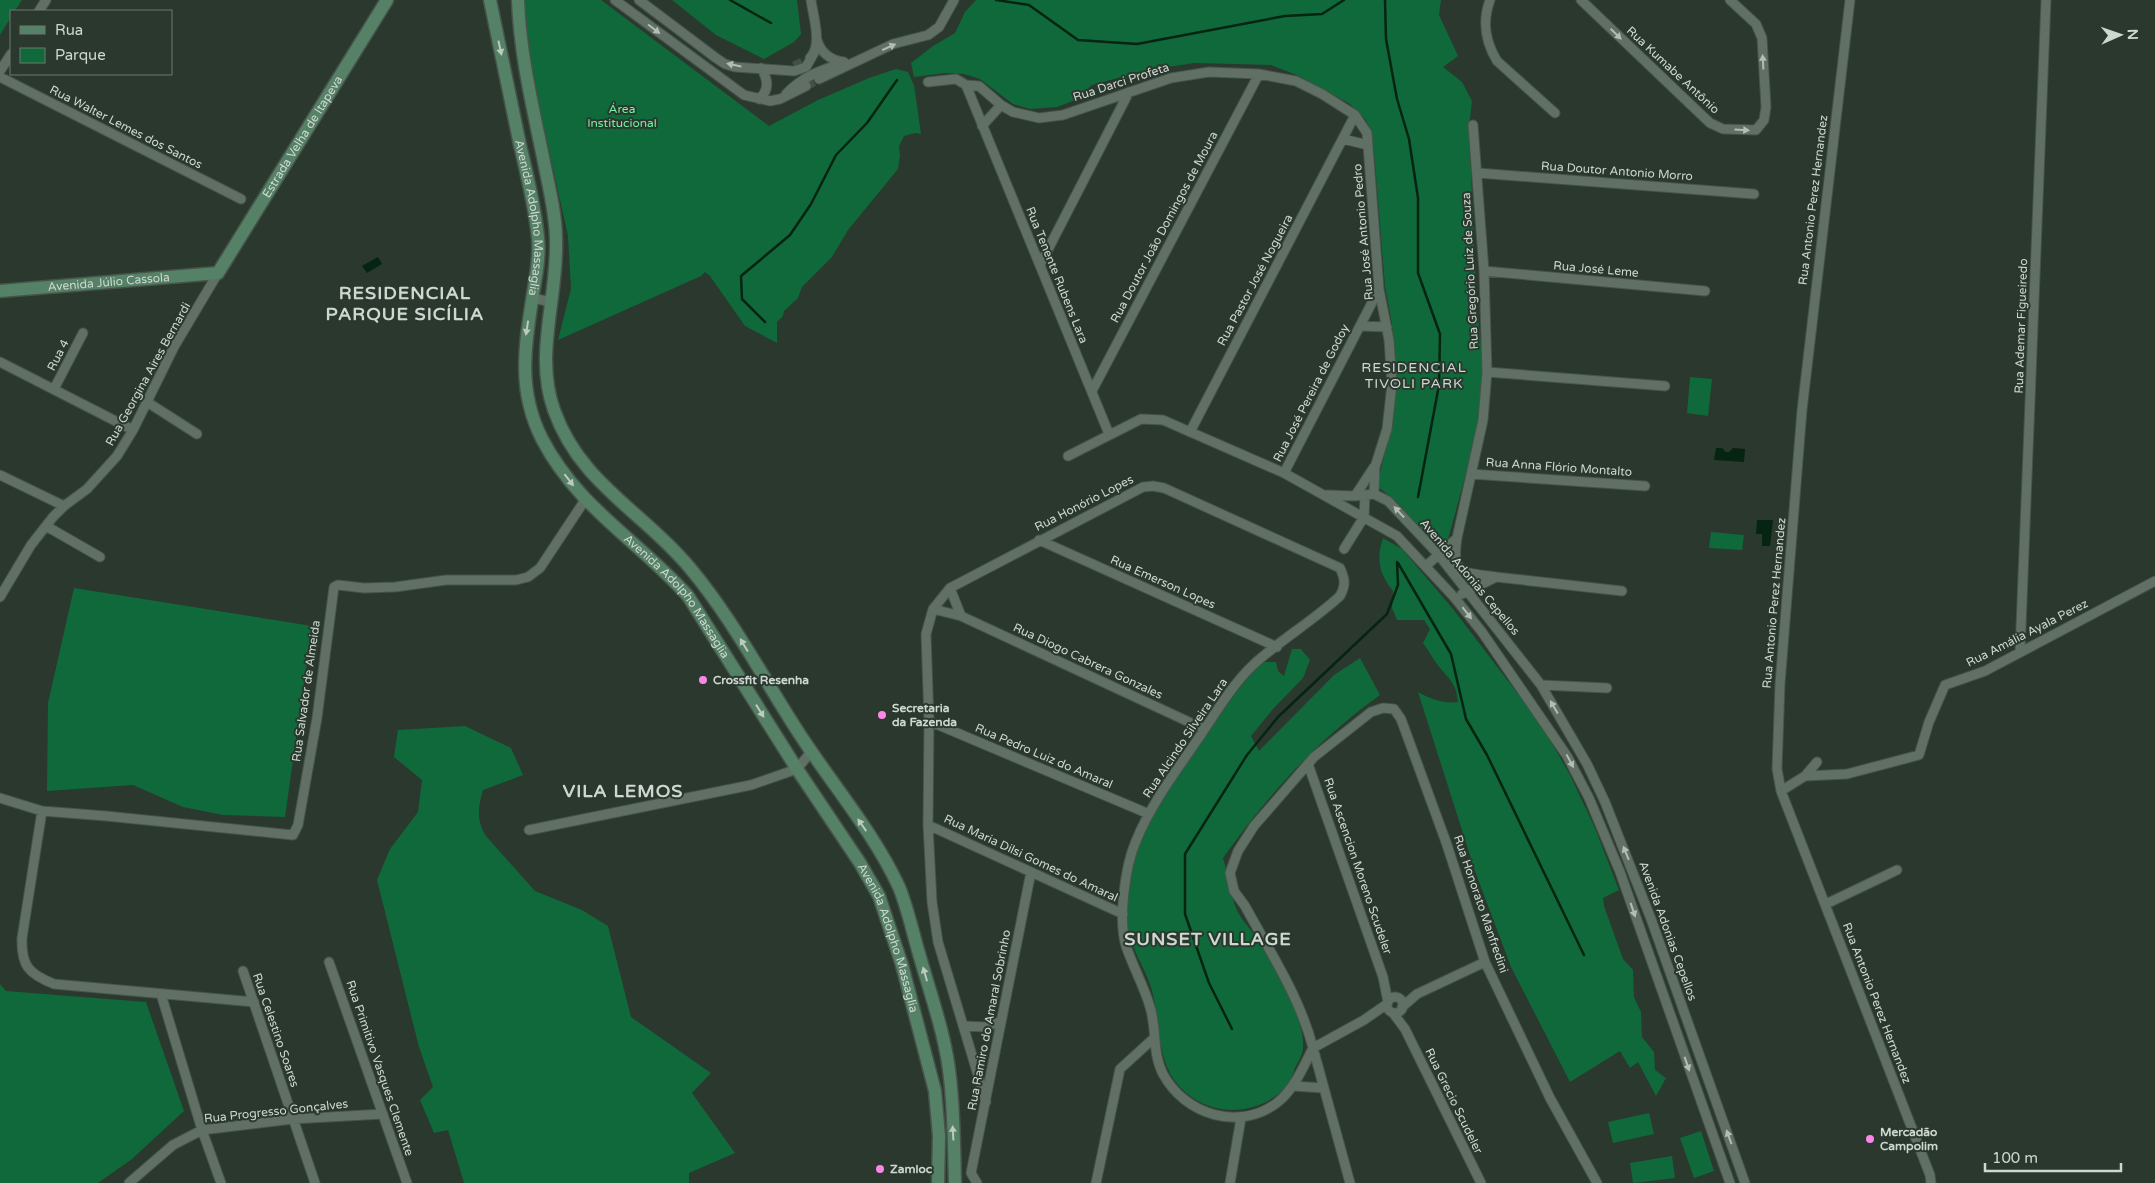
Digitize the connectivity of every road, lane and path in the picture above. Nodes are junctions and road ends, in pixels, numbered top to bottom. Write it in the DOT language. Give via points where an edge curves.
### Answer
graph roads {
  1 [pos="387,0"];
  2 [pos="490,0"];
  3 [pos="518,0"];
  4 [pos="615,0"];
  5 [pos="639,0"];
  6 [pos="811,0"];
  7 [pos="1490,0"];
  8 [pos="1581,0"];
  9 [pos="1730,0"];
  10 [pos="1850,0"];
  11 [pos="2046,0"];
  12 [pos="951,1"];
  13 [pos="816,38"];
  14 [pos="815,51"];
  15 [pos="10,56"];
  16 [pos="870,56"];
  17 [pos="806,60"];
  18 [pos="845,62"];
  19 [pos="794,66"];
  20 [pos="761,68"];
  21 [pos="783,69"];
  22 [pos="0,71"];
  23 [pos="1259,74"];
  24 [pos="0,77"];
  25 [pos="819,79"];
  26 [pos="928,82"];
  27 [pos="966,85"];
  28 [pos="806,86"];
  29 [pos="1129,92"];
  30 [pos="759,99"];
  31 [pos="780,99"];
  32 [pos="1001,105"];
  33 [pos="1555,113"];
  34 [pos="1355,115"];
  35 [pos="1473,125"];
  36 [pos="982,126"];
  37 [pos="1343,138"];
  38 [pos="1368,145"];
  39 [pos="1478,173"];
  40 [pos="1754,194"];
  41 [pos="241,199"];
  42 [pos="1040,265"];
  43 [pos="1484,271"];
  44 [pos="218,273"];
  45 [pos="1379,289"];
  46 [pos="0,291"];
  47 [pos="1705,291"];
  48 [pos="532,298"];
  49 [pos="552,302"];
  50 [pos="1360,326"];
  51 [pos="1387,327"];
  52 [pos="83,333"];
  53 [pos="0,362"];
  54 [pos="1487,372"];
  55 [pos="1665,386"];
  56 [pos="54,389"];
  57 [pos="1092,391"];
  58 [pos="147,402"];
  59 [pos="133,430"];
  60 [pos="1190,432"];
  61 [pos="197,434"];
  62 [pos="1109,434"];
  63 [pos="1068,456"];
  64 [pos="1375,467"];
  65 [pos="1284,473"];
  66 [pos="1471,474"];
  67 [pos="0,475"];
  68 [pos="1645,486"];
  69 [pos="1324,494"];
  70 [pos="1369,495"];
  71 [pos="1355,496"];
  72 [pos="615,498"];
  73 [pos="585,500"];
  74 [pos="64,506"];
  75 [pos="601,516"];
  76 [pos="1364,517"];
  77 [pos="46,526"];
  78 [pos="1457,538"];
  79 [pos="1039,540"];
  80 [pos="1344,549"];
  81 [pos="1438,554"];
  82 [pos="100,557"];
  83 [pos="1426,566"];
  84 [pos="1340,568"];
  85 [pos="1496,577"];
  86 [pos="2155,581"];
  87 [pos="950,588"];
  88 [pos="1622,590"];
  89 [pos="1468,591"];
  90 [pos="0,596"];
  91 [pos="1454,597"];
  92 [pos="933,609"];
  93 [pos="961,616"];
  94 [pos="1277,647"];
  95 [pos="2020,652"];
  96 [pos="1541,685"];
  97 [pos="1607,688"];
  98 [pos="928,720"];
  99 [pos="1204,730"];
  100 [pos="810,752"];
  101 [pos="1817,762"];
  102 [pos="1308,764"];
  103 [pos="797,769"];
  104 [pos="1805,776"];
  105 [pos="1781,791"];
  106 [pos="0,798"];
  107 [pos="42,811"];
  108 [pos="1149,814"];
  109 [pos="928,825"];
  110 [pos="529,830"];
  111 [pos="1897,870"];
  112 [pos="1031,872"];
  113 [pos="1826,904"];
  114 [pos="1123,914"];
  115 [pos="330,962"];
  116 [pos="1485,962"];
  117 [pos="243,970"];
  118 [pos="161,994"];
  119 [pos="254,1002"];
  120 [pos="1394,1006"];
  121 [pos="1002,1021"];
  122 [pos="964,1026"];
  123 [pos="1154,1038"];
  124 [pos="1313,1048"];
  125 [pos="1294,1086"];
  126 [pos="1324,1088"];
  127 [pos="986,1102"];
  128 [pos="383,1114"];
  129 [pos="1241,1118"];
  130 [pos="293,1119"];
  131 [pos="202,1130"];
  132 [pos="131,1182"];
  133 [pos="221,1183"];
  134 [pos="315,1183"];
  135 [pos="407,1183"];
  136 [pos="938,1183"];
  137 [pos="956,1183"];
  138 [pos="977,1183"];
  139 [pos="1096,1183"];
  140 [pos="1230,1183"];
  141 [pos="1350,1183"];
  142 [pos="1481,1183"];
  143 [pos="1596,1183"];
  144 [pos="1730,1183"];
  145 [pos="1745,1183"];
  146 [pos="1931,1183"];
  1 -- 44 [label="main road, Estrada Velha de Itapeva"];
  2 -- 48 [label="main road, Avenida Adolpho Massaglia, one-way" via="533,204 538,240"];
  3 -- 49 [label="main road, Avenida Adolpho Massaglia" via="523,55 553,209 556,240"];
  4 -- 30 [label="street, one-way" via="739,92"];
  20 -- 5 [label="street, one-way" via="735,67 716,58"];
  6 -- 13 [label="street"];
  7 -- 33 [label="street" via="1485,33 1497,61"];
  8 -- 9 [label="street, Rua Kumabe Antônio, one-way" via="1710,123 1723,129 1752,130 1760,127 1766,107 1762,38 1756,24"];
  10 -- 105 [label="street, Rua Antonio Perez Hernandez" via="1801,420 1780,684 1777,768"];
  11 -- 95 [label="street, Rua Ademar Figueiredo"];
  16 -- 12 [label="street, one-way" via="893,44 928,35 946,17"];
  13 -- 14 [label="street"];
  13 -- 18 [label="street" via="824,53"];
  14 -- 17 [label="street"];
  14 -- 21 [label="street" via="804,69"];
  15 -- 22 [label="street"];
  16 -- 18 [label="street"];
  16 -- 25 [label="street"];
  18 -- 31 [label="street" via="808,76"];
  19 -- 21 [label="street"];
  20 -- 21 [label="street"];
  20 -- 30 [label="street" via="767,88"];
  23 -- 29 [label="street, Rua Darci Profeta" via="1209,72 1172,78"];
  23 -- 34 [label="street, Rua Darci Profeta" via="1296,81"];
  23 -- 57 [label="street, Rua Doutor João Domingos de Moura"];
  24 -- 41 [label="street, Rua Walter Lemes dos Santos"];
  26 -- 27 [label="street, Rua Darci Profeta" via="956,79"];
  27 -- 32 [label="street, Rua Darci Profeta" via="979,86"];
  27 -- 36 [label="street, Rua Tenente Rubens Lara"];
  28 -- 31 [label="street"];
  29 -- 32 [label="street, Rua Darci Profeta" via="1063,115 1039,118 1013,112"];
  29 -- 42 [label="street"];
  30 -- 31 [label="street"];
  32 -- 36 [label="street"];
  34 -- 37 [label="street, Rua Pastor José Nogueira"];
  34 -- 38 [label="street, Rua José Antonio Pedro" via="1367,133"];
  35 -- 39 [label="street, Rua Gregório Luiz de Souza"];
  36 -- 42 [label="street, Rua Tenente Rubens Lara"];
  37 -- 38 [label="street"];
  37 -- 60 [label="street, Rua Pastor José Nogueira"];
  38 -- 45 [label="street, Rua José Antonio Pedro"];
  39 -- 40 [label="street, Rua Doutor Antonio Morro"];
  39 -- 43 [label="street, Rua Gregório Luiz de Souza"];
  42 -- 57 [label="street, Rua Tenente Rubens Lara"];
  43 -- 47 [label="street, Rua José Leme"];
  43 -- 54 [label="street, Rua Gregório Luiz de Souza"];
  44 -- 46 [label="main road, Avenida Júlio Cassola"];
  44 -- 58 [label="street, Rua Georgina Aires Bernardi" via="174,347"];
  45 -- 50 [label="street, Rua José Pereira de Godoy"];
  45 -- 51 [label="street, Rua José Antonio Pedro"];
  48 -- 49 [label="street"];
  48 -- 73 [label="main road, Avenida Adolpho Massaglia, one-way" via="524,346 524,369 534,420 558,466"];
  49 -- 72 [label="main road, Avenida Adolpho Massaglia" via="546,358 553,409 567,439 587,469"];
  50 -- 51 [label="street, Rua José Pereira de Godoy"];
  50 -- 65 [label="street, Rua José Pereira de Godoy"];
  51 -- 64 [label="street, Rua José Antonio Pedro" via="1392,384 1387,429"];
  52 -- 56 [label="street, Rua 4"];
  53 -- 56 [label="street"];
  54 -- 55 [label="street"];
  54 -- 66 [label="street, Rua Gregório Luiz de Souza" via="1483,420"];
  56 -- 59 [label="street"];
  57 -- 62 [label="street, Rua Tenente Rubens Lara"];
  58 -- 59 [label="street, Rua Georgina Aires Bernardi"];
  58 -- 61 [label="street"];
  59 -- 74 [label="street, Rua Georgina Aires Bernardi" via="101,475"];
  60 -- 62 [label="street, Avenida Adonias Cepellos" via="1162,420 1141,419"];
  60 -- 65 [label="street, Avenida Adonias Cepellos"];
  62 -- 63 [label="street, Avenida Adonias Cepellos"];
  64 -- 70 [label="street, Rua José Antonio Pedro"];
  64 -- 71 [label="street, Rua José Antonio Pedro"];
  65 -- 69 [label="street, Avenida Adonias Cepellos"];
  66 -- 68 [label="street, Rua Anna Flório Montalto"];
  66 -- 78 [label="street, Rua Gregório Luiz de Souza"];
  67 -- 74 [label="street"];
  69 -- 71 [label="street"];
  69 -- 76 [label="street, Avenida Adonias Cepellos"];
  70 -- 71 [label="street"];
  70 -- 76 [label="street, Rua José Antonio Pedro"];
  81 -- 70 [label="street, Avenida Adonias Cepellos, one-way" via="1388,501"];
  72 -- 75 [label="main road"];
  100 -- 72 [label="main road, Avenida Adolpho Massaglia, one-way" via="718,603 688,564"];
  73 -- 75 [label="main road, Avenida Adolpho Massaglia"];
  73 -- 107 [label="street, Rua Salvador de Almeida" via="540,568 528,577 516,580 446,580 395,587 334,587 317,718 298,825 293,835"];
  74 -- 77 [label="street, Rua Georgina Aires Bernardi"];
  75 -- 103 [label="main road, Avenida Adolpho Massaglia, one-way" via="688,596"];
  76 -- 80 [label="street, Rua José Antonio Pedro"];
  76 -- 83 [label="street, Avenida Adonias Cepellos" via="1397,536"];
  77 -- 82 [label="street"];
  77 -- 90 [label="street, Rua Georgina Aires Bernardi" via="31,544"];
  78 -- 81 [label="street"];
  78 -- 85 [label="street, Rua Gregório Luiz de Souza" via="1455,560 1458,568"];
  79 -- 84 [label="street, Rua Honório Lopes" via="1143,487 1153,486 1164,488"];
  79 -- 87 [label="street, Rua Honório Lopes"];
  79 -- 94 [label="street, Rua Emerson Lopes"];
  81 -- 83 [label="street"];
  81 -- 89 [label="street, Avenida Adonias Cepellos"];
  83 -- 91 [label="street, Avenida Adonias Cepellos"];
  84 -- 94 [label="street, Rua Alcindo Silveira Lara" via="1345,578 1340,596"];
  85 -- 88 [label="street"];
  85 -- 89 [label="street"];
  86 -- 95 [label="street, Rua Amália Ayala Perez"];
  87 -- 92 [label="street, Rua Honório Lopes"];
  87 -- 93 [label="street"];
  89 -- 91 [label="street"];
  89 -- 96 [label="street, Avenida Adonias Cepellos"];
  91 -- 144 [label="street, Avenida Adonias Cepellos, one-way" via="1536,709 1567,756 1589,798 1620,872"];
  92 -- 93 [label="street, Rua Diogo Cabrera Gonzales"];
  92 -- 98 [label="street" via="926,634"];
  93 -- 99 [label="street, Rua Diogo Cabrera Gonzales"];
  94 -- 99 [label="street, Rua Alcindo Silveira Lara" via="1233,687"];
  95 -- 104 [label="street, Rua Amália Ayala Perez" via="1985,671 1945,685 1919,755 1847,774"];
  96 -- 97 [label="street"];
  145 -- 96 [label="street, Avenida Adonias Cepellos, one-way" via="1651,919 1605,802"];
  98 -- 108 [label="street, Rua Pedro Luiz do Amaral"];
  98 -- 109 [label="street"];
  99 -- 108 [label="street, Rua Alcindo Silveira Lara"];
  100 -- 103 [label="street"];
  137 -- 100 [label="main road, Avenida Adolpho Massaglia, one-way" via="950,1076 943,1037 899,889 871,838"];
  101 -- 104 [label="street, Rua Amália Ayala Perez"];
  102 -- 116 [label="street, Rua Honorato Manfredini" via="1371,712 1394,709 1401,719 1439,824"];
  102 -- 120 [label="street, Rua Ascencion Moreno Scudeler"];
  102 -- 124 [label="street" via="1254,826 1238,851 1230,873 1234,891 1298,1003"];
  103 -- 110 [label="street" via="701,796"];
  103 -- 136 [label="main road, Avenida Adolpho Massaglia" via="879,896 895,942 934,1091 939,1136"];
  104 -- 105 [label="street, Rua Amália Ayala Perez"];
  105 -- 113 [label="street, Rua Antonio Perez Hernandez"];
  106 -- 107 [label="street, Rua Salvador de Almeida"];
  107 -- 118 [label="street" via="22,938 27,967 36,977 54,984"];
  108 -- 114 [label="street, Rua Alcindo Silveira Lara" via="1135,842"];
  109 -- 112 [label="street, Rua Maria Dilsi Gomes do Amaral"];
  109 -- 122 [label="street" via="932,902 938,942"];
  111 -- 113 [label="street"];
  112 -- 114 [label="street, Rua Maria Dilsi Gomes do Amaral"];
  112 -- 121 [label="street, Rua Ramiro do Amaral Sobrinho"];
  113 -- 146 [label="street, Rua Antonio Perez Hernandez"];
  114 -- 123 [label="street, Rua Alcindo Silveira Lara" via="1121,926 1126,947 1152,1010"];
  115 -- 128 [label="street, Rua Primitivo Vasques Clemente"];
  116 -- 120 [label="street"];
  116 -- 143 [label="street, Rua Honorato Manfredini" via="1550,1098"];
  117 -- 119 [label="street, Rua Celestino Soares"];
  118 -- 119 [label="street"];
  118 -- 131 [label="street"];
  119 -- 130 [label="street, Rua Celestino Soares"];
  120 -- 124 [label="street"];
  120 -- 142 [label="street, Rua Grecio Scudeler"];
  121 -- 122 [label="street" via="985,1027"];
  121 -- 127 [label="street, Rua Ramiro do Amaral Sobrinho"];
  122 -- 127 [label="street"];
  123 -- 129 [label="street, Rua Alcindo Silveira Lara" via="1163,1074 1176,1093 1196,1109"];
  123 -- 139 [label="street" via="1120,1069"];
  124 -- 125 [label="street, Rua Alcindo Silveira Lara"];
  124 -- 126 [label="street"];
  125 -- 126 [label="street"];
  125 -- 129 [label="street, Rua Alcindo Silveira Lara" via="1278,1102"];
  126 -- 141 [label="street"];
  127 -- 138 [label="street, Rua Ramiro do Amaral Sobrinho" via="972,1173"];
  128 -- 130 [label="street, Rua Progresso Gonçalves"];
  128 -- 135 [label="street, Rua Primitivo Vasques Clemente"];
  129 -- 140 [label="street"];
  130 -- 131 [label="street, Rua Progresso Gonçalves"];
  130 -- 134 [label="street, Rua Celestino Soares"];
  131 -- 132 [label="street, Rua Progresso Gonçalves" via="173,1146"];
  131 -- 133 [label="street"];
}
